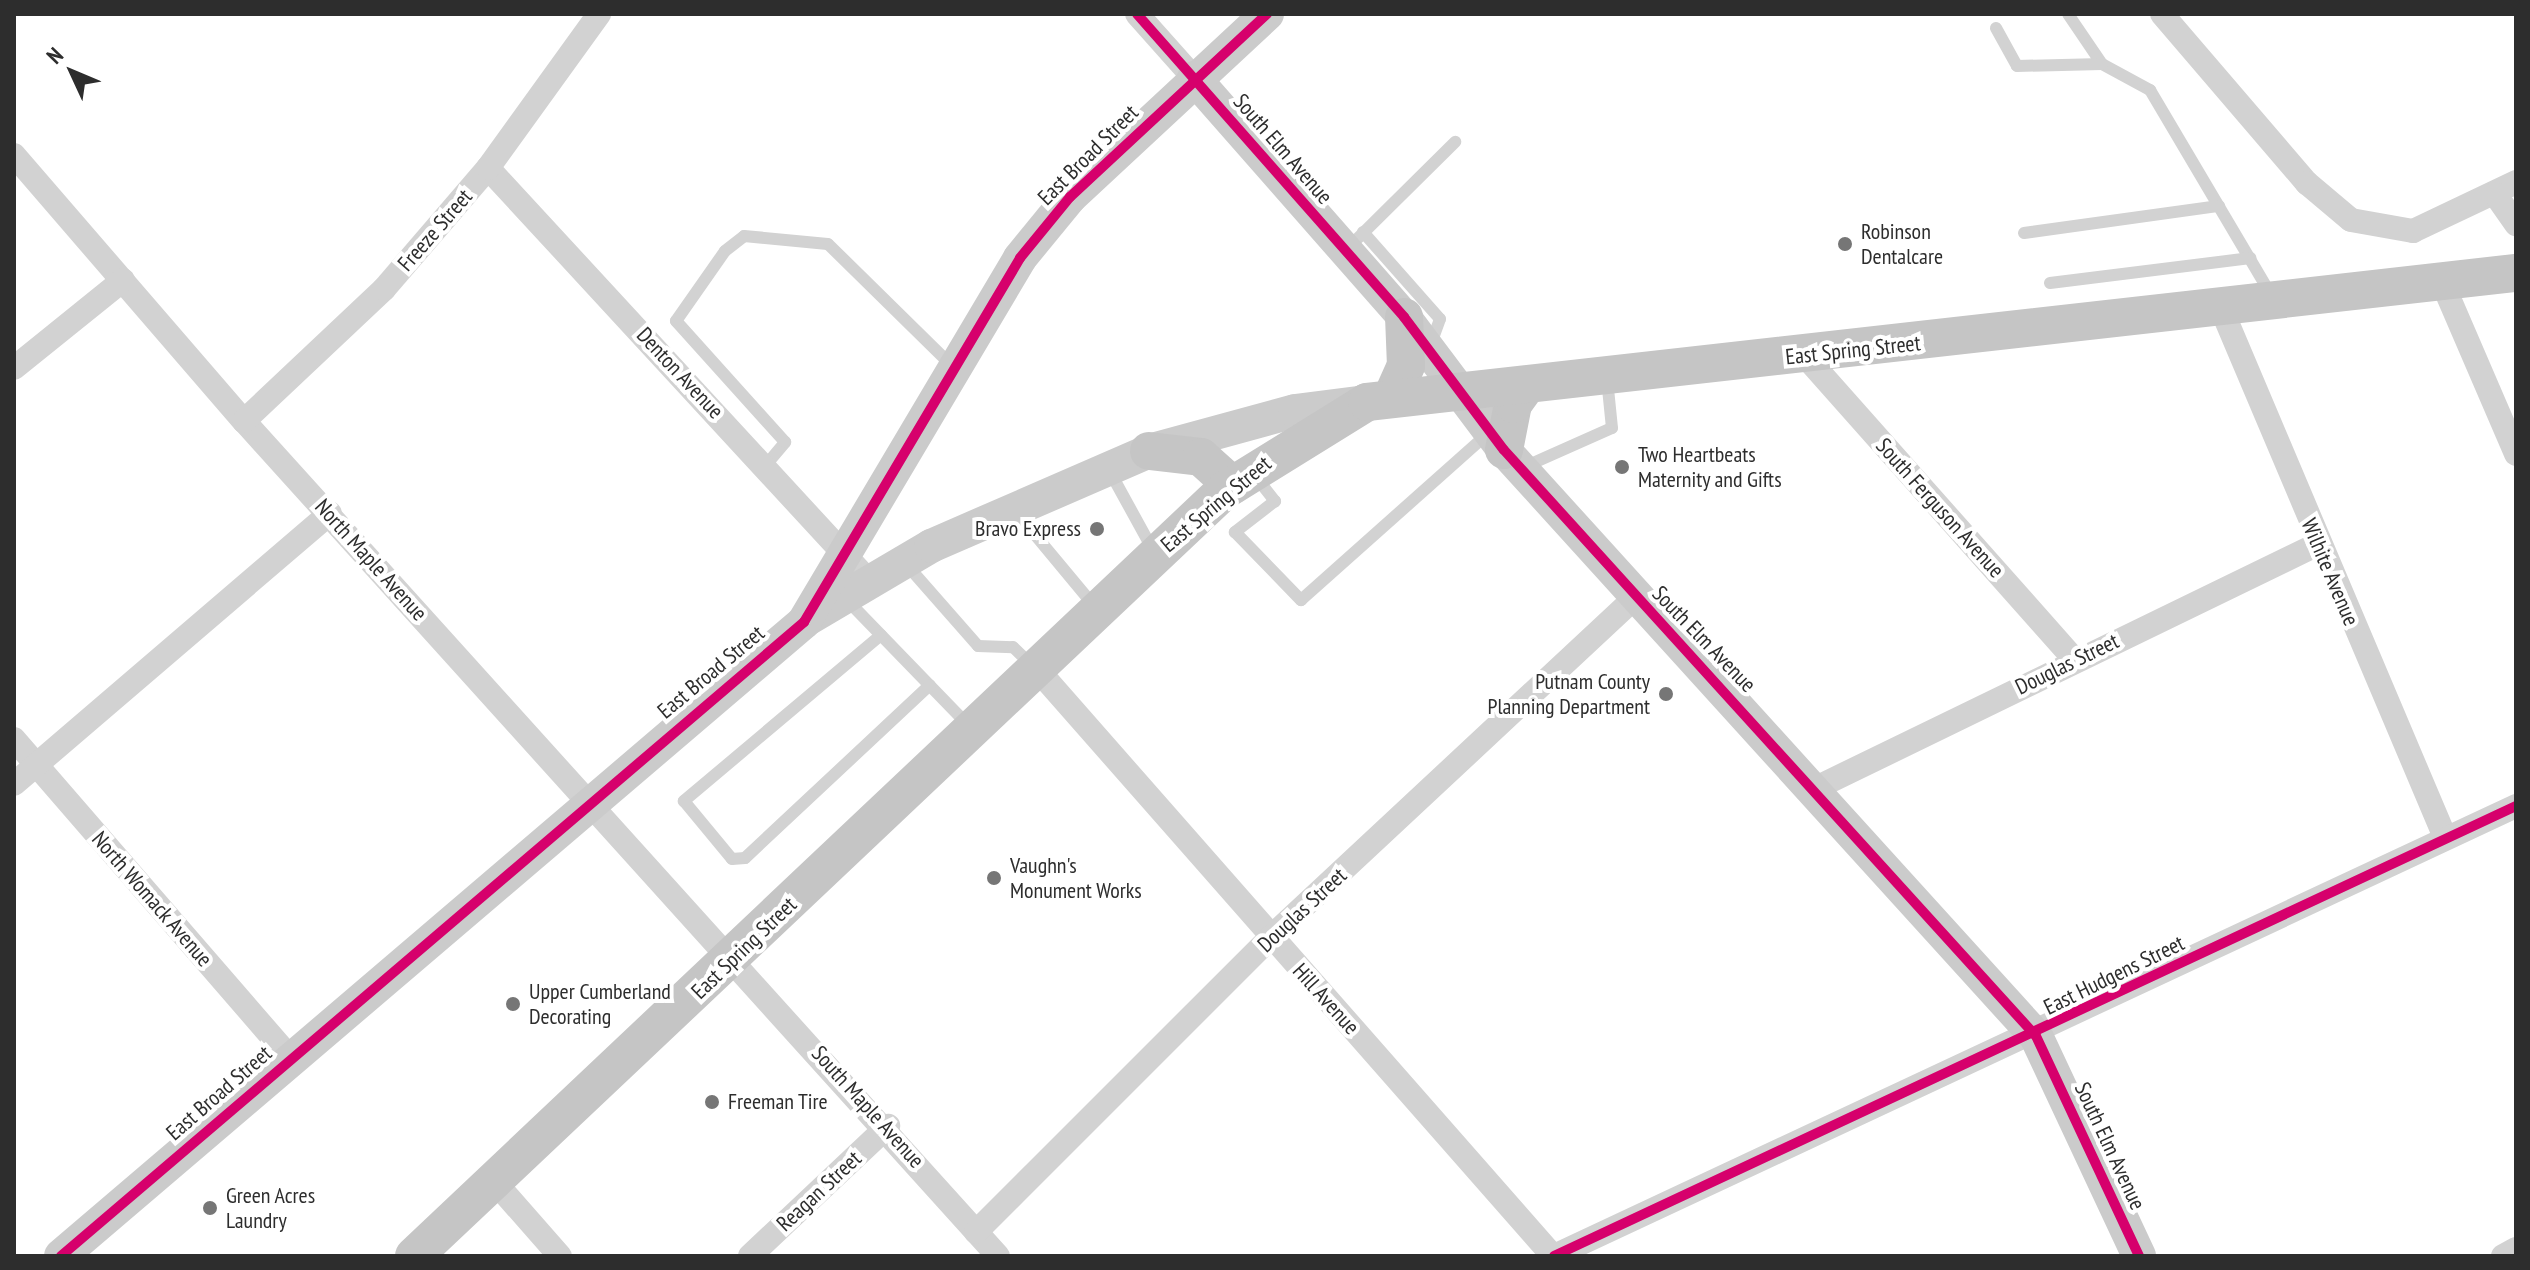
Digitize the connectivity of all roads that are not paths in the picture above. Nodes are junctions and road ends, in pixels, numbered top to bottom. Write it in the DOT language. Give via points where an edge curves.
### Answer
graph roads {
  1 [pos="599,14"];
  2 [pos="1137,14"];
  3 [pos="1267,14"];
  4 [pos="2068,14"];
  5 [pos="2162,14"];
  6 [pos="1996,28"];
  7 [pos="2102,64"];
  8 [pos="1194,78"];
  9 [pos="1455,142"];
  10 [pos="14,155"];
  11 [pos="488,168"];
  12 [pos="2506,188"];
  13 [pos="2219,206"];
  14 [pos="2516,224"];
  15 [pos="2024,233"];
  16 [pos="1354,241"];
  17 [pos="2250,258"];
  18 [pos="2516,273"];
  19 [pos="123,280"];
  20 [pos="2442,282"];
  21 [pos="2050,283"];
  22 [pos="2275,302"];
  23 [pos="2221,308"];
  24 [pos="1404,317"];
  25 [pos="1428,348"];
  26 [pos="1805,356"];
  27 [pos="951,365"];
  28 [pos="14,368"];
  29 [pos="1607,376"];
  30 [pos="1527,385"];
  31 [pos="1460,392"];
  32 [pos="1379,401"];
  33 [pos="244,421"];
  34 [pos="1505,450"];
  35 [pos="1149,451"];
  36 [pos="2516,454"];
  37 [pos="766,465"];
  38 [pos="1107,468"];
  39 [pos="1229,505"];
  40 [pos="1015,506"];
  41 [pos="330,513"];
  42 [pos="2318,544"];
  43 [pos="845,550"];
  44 [pos="1156,554"];
  45 [pos="904,561"];
  46 [pos="856,588"];
  47 [pos="1636,597"];
  48 [pos="1098,610"];
  49 [pos="804,622"];
  50 [pos="881,635"];
  51 [pos="2074,659"];
  52 [pos="1036,668"];
  53 [pos="930,685"];
  54 [pos="973,729"];
  55 [pos="14,739"];
  56 [pos="37,766"];
  57 [pos="14,784"];
  58 [pos="1818,787"];
  59 [pos="591,804"];
  60 [pos="2516,806"];
  61 [pos="2444,835"];
  62 [pos="1271,937"];
  63 [pos="734,960"];
  64 [pos="2036,1036"];
  65 [pos="290,1058"];
  66 [pos="888,1126"];
  67 [pos="494,1181"];
  68 [pos="976,1232"];
  69 [pos="2516,1249"];
  70 [pos="61,1256"];
  71 [pos="414,1256"];
  72 [pos="560,1256"];
  73 [pos="750,1256"];
  74 [pos="998,1256"];
  75 [pos="1553,1256"];
  76 [pos="2139,1256"];
  77 [pos="2503,1256"];
  1 -- 11 [label="street, Freeze Street"];
  2 -- 8 [label="street"];
  3 -- 8 [label="street, East Broad Street"];
  4 -- 7 [label="lane"];
  5 -- 12 [label="street" via="2307,183 2351,220 2413,231"];
  6 -- 7 [label="lane" via="2017,66"];
  7 -- 13 [label="lane" via="2150,90"];
  8 -- 16 [label="street, South Elm Avenue"];
  8 -- 27 [label="street, East Broad Street" via="1070,197 1020,258"];
  9 -- 16 [label="lane"];
  10 -- 19 [label="street, North Maple Avenue"];
  11 -- 33 [label="street, Freeze Street" via="384,289"];
  11 -- 37 [label="street, Denton Avenue"];
  12 -- 14 [label="street"];
  13 -- 15 [label="lane"];
  13 -- 17 [label="lane"];
  16 -- 24 [label="street, South Elm Avenue"];
  16 -- 25 [label="lane" via="1440,319"];
  17 -- 21 [label="lane"];
  17 -- 22 [label="lane"];
  18 -- 20 [label="main road, East Spring Street"];
  19 -- 28 [label="street"];
  19 -- 33 [label="street, North Maple Avenue"];
  20 -- 22 [label="main road, East Spring Street"];
  20 -- 36 [label="street"];
  22 -- 23 [label="main road, East Spring Street"];
  23 -- 26 [label="main road, East Spring Street"];
  23 -- 42 [label="street, Wilhite Avenue"];
  24 -- 25 [label="street, South Elm Avenue"];
  24 -- 32 [label="main road" via="1406,366"];
  25 -- 31 [label="street, South Elm Avenue"];
  26 -- 29 [label="main road, East Spring Street"];
  26 -- 51 [label="street, South Ferguson Avenue"];
  27 -- 37 [label="lane" via="828,244 744,236 725,251 676,321 785,442"];
  27 -- 43 [label="street, East Broad Street"];
  29 -- 30 [label="main road, East Spring Street"];
  29 -- 34 [label="lane" via="1612,428"];
  30 -- 31 [label="main road, East Spring Street"];
  30 -- 34 [label="main road" via="1513,404"];
  31 -- 32 [label="main road, East Spring Street"];
  31 -- 34 [label="street, South Elm Avenue"];
  32 -- 35 [label="street" via="1295,411"];
  32 -- 39 [label="main road, East Spring Street"];
  33 -- 41 [label="street, North Maple Avenue"];
  34 -- 39 [label="lane" via="1301,600"];
  34 -- 47 [label="street, South Elm Avenue"];
  35 -- 38 [label="street"];
  35 -- 39 [label="main road" via="1201,457"];
  37 -- 43 [label="street, Denton Avenue"];
  38 -- 40 [label="street"];
  38 -- 44 [label="lane"];
  39 -- 44 [label="main road, East Spring Street"];
  40 -- 45 [label="street"];
  40 -- 48 [label="lane" via="1021,526"];
  41 -- 56 [label="street"];
  41 -- 59 [label="street, North Maple Avenue"];
  42 -- 51 [label="street, Douglas Street"];
  42 -- 61 [label="street, Wilhite Avenue"];
  43 -- 46 [label="street, Denton Avenue"];
  43 -- 49 [label="street, East Broad Street"];
  44 -- 48 [label="main road, East Spring Street"];
  45 -- 46 [label="street"];
  45 -- 52 [label="lane" via="978,646 1013,647"];
  46 -- 49 [label="street"];
  46 -- 50 [label="lane"];
  47 -- 58 [label="street, South Elm Avenue"];
  47 -- 62 [label="street, Douglas Street"];
  48 -- 52 [label="main road, East Spring Street"];
  49 -- 59 [label="street, East Broad Street"];
  50 -- 53 [label="lane"];
  50 -- 53 [label="lane" via="684,801 732,859 745,858"];
  51 -- 58 [label="street, Douglas Street"];
  52 -- 54 [label="main road, East Spring Street"];
  52 -- 62 [label="street, Hill Avenue"];
  53 -- 54 [label="lane"];
  54 -- 63 [label="main road, East Spring Street"];
  55 -- 56 [label="street, North Womack Avenue"];
  56 -- 57 [label="street"];
  56 -- 65 [label="street, North Womack Avenue"];
  58 -- 64 [label="street, South Elm Avenue"];
  59 -- 63 [label="street, North Maple Avenue"];
  59 -- 65 [label="street, East Broad Street"];
  60 -- 61 [label="street, East Hudgens Street"];
  61 -- 64 [label="street, East Hudgens Street"];
  62 -- 68 [label="street, Douglas Street"];
  62 -- 75 [label="street, Hill Avenue"];
  63 -- 66 [label="street, South Maple Avenue"];
  63 -- 67 [label="main road, East Spring Street"];
  64 -- 75 [label="street, East Hudgens Street"];
  64 -- 76 [label="street, South Elm Avenue"];
  65 -- 70 [label="street, East Broad Street"];
  66 -- 68 [label="street, South Maple Avenue"];
  66 -- 73 [label="street, Reagan Street"];
  67 -- 71 [label="main road, East Spring Street"];
  67 -- 72 [label="street"];
  68 -- 74 [label="street, South Maple Avenue"];
  69 -- 77 [label="street"];
}
